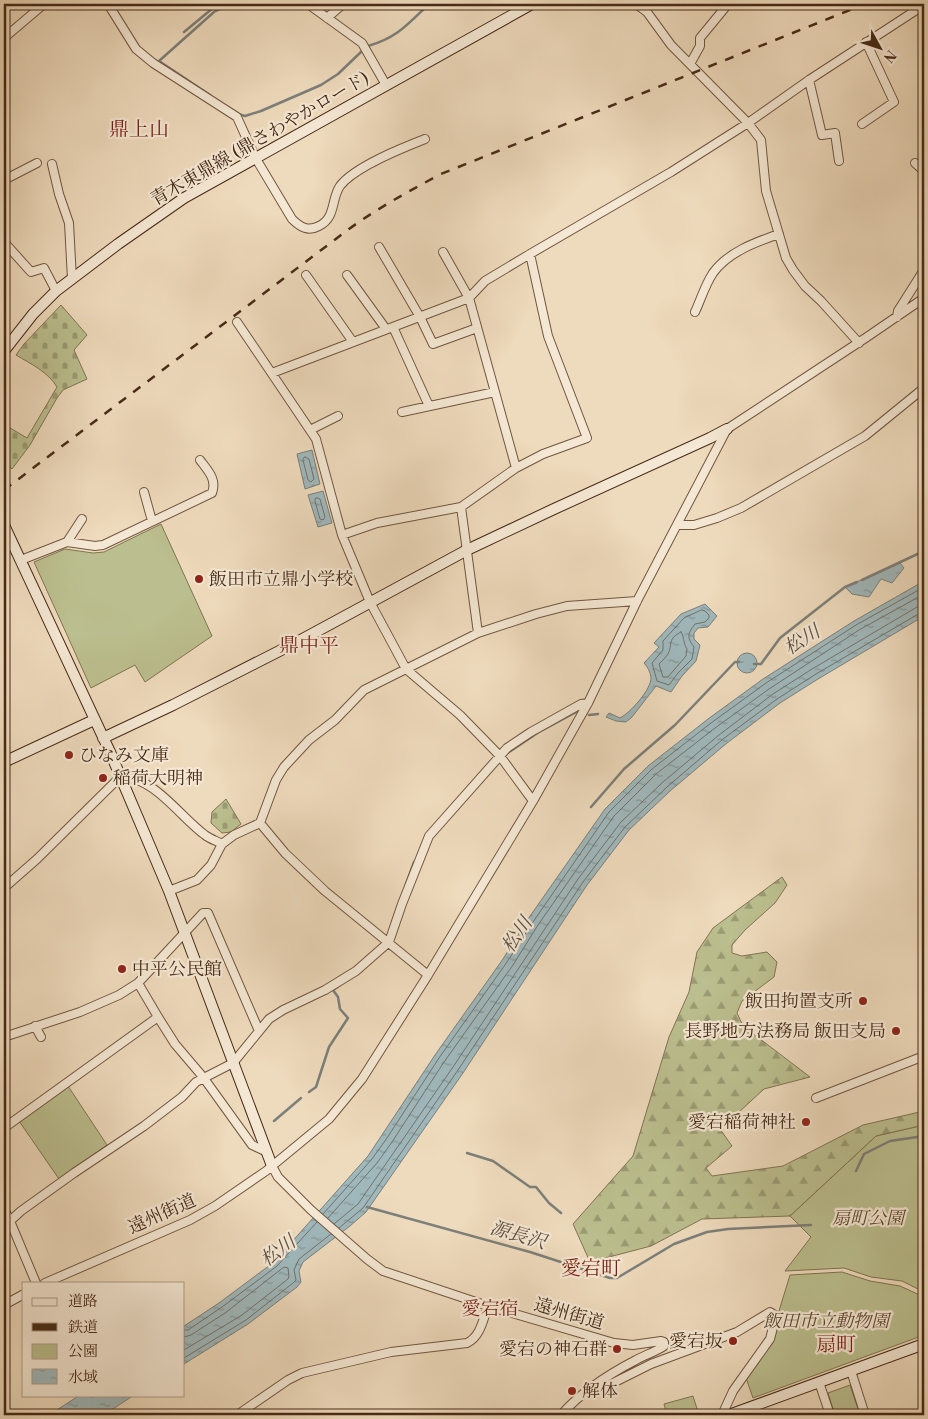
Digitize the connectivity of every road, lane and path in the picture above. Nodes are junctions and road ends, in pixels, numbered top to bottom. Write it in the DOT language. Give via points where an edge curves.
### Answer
graph roads {
  1 [pos="44,4"];
  2 [pos="108,4"];
  3 [pos="308,4"];
  4 [pos="343,4"];
  5 [pos="532,4"];
  6 [pos="636,4"];
  7 [pos="728,4"];
  8 [pos="924,5"];
  9 [pos="327,18"];
  10 [pos="4,38"];
  11 [pos="866,42"];
  12 [pos="690,64"];
  13 [pos="809,80"];
  14 [pos="386,85"];
  15 [pos="748,123"];
  16 [pos="862,124"];
  17 [pos="425,140"];
  18 [pos="255,157"];
  19 [pos="839,161"];
  20 [pos="37,163"];
  21 [pos="915,163"];
  22 [pos="52,164"];
  23 [pos="924,172"];
  24 [pos="4,180"];
  25 [pos="779,234"];
  26 [pos="4,242"];
  27 [pos="379,247"];
  28 [pos="442,252"];
  29 [pos="530,254"];
  30 [pos="924,270"];
  31 [pos="306,274"];
  32 [pos="347,275"];
  33 [pos="72,279"];
  34 [pos="56,291"];
  35 [pos="469,298"];
  36 [pos="924,298"];
  37 [pos="695,312"];
  38 [pos="420,317"];
  39 [pos="897,318"];
  40 [pos="237,322"];
  41 [pos="389,328"];
  42 [pos="477,328"];
  43 [pos="353,342"];
  44 [pos="859,343"];
  45 [pos="4,351"];
  46 [pos="272,373"];
  47 [pos="924,388"];
  48 [pos="495,392"];
  49 [pos="429,406"];
  50 [pos="402,412"];
  51 [pos="338,416"];
  52 [pos="727,429"];
  53 [pos="310,430"];
  54 [pos="200,460"];
  55 [pos="516,468"];
  56 [pos="144,492"];
  57 [pos="461,507"];
  58 [pos="82,520"];
  59 [pos="152,521"];
  60 [pos="4,525"];
  61 [pos="677,525"];
  62 [pos="342,535"];
  63 [pos="67,542"];
  64 [pos="467,550"];
  65 [pos="20,560"];
  66 [pos="637,601"];
  67 [pos="370,602"];
  68 [pos="478,632"];
  69 [pos="406,669"];
  70 [pos="588,703"];
  71 [pos="94,720"];
  72 [pos="103,738"];
  73 [pos="500,756"];
  74 [pos="4,762"];
  75 [pos="120,776"];
  76 [pos="533,800"];
  77 [pos="260,823"];
  78 [pos="222,844"];
  79 [pos="4,888"];
  80 [pos="169,891"];
  81 [pos="185,932"];
  82 [pos="389,942"];
  83 [pos="428,974"];
  84 [pos="138,984"];
  85 [pos="158,1017"];
  86 [pos="35,1026"];
  87 [pos="259,1032"];
  88 [pos="4,1037"];
  89 [pos="41,1037"];
  90 [pos="924,1056"];
  91 [pos="233,1063"];
  92 [pos="204,1077"];
  93 [pos="816,1098"];
  94 [pos="4,1128"];
  95 [pos="267,1152"];
  96 [pos="272,1166"];
  97 [pos="4,1209"];
  98 [pos="10,1221"];
  99 [pos="36,1282"];
  100 [pos="47,1282"];
  101 [pos="22,1295"];
  102 [pos="4,1305"];
  103 [pos="488,1306"];
  104 [pos="924,1344"];
  105 [pos="851,1371"];
  106 [pos="819,1382"];
  107 [pos="590,1389"];
  108 [pos="237,1415"];
  109 [pos="561,1415"];
  110 [pos="722,1415"];
  111 [pos="729,1415"];
  112 [pos="830,1415"];
  113 [pos="865,1415"];
  1 -- 10 [label="street"];
  2 -- 18 [label="street" via="136,49 152,63 237,117"];
  3 -- 9 [label="street"];
  4 -- 9 [label="street"];
  5 -- 14 [label="street, 青木東鼎線 (鼎さわやかロード)"];
  6 -- 12 [label="street" via="647,12 671,45"];
  7 -- 12 [label="street" via="700,38 700,46"];
  8 -- 11 [label="street"];
  9 -- 14 [label="street" via="362,43"];
  11 -- 13 [label="street"];
  11 -- 16 [label="street" via="894,102"];
  12 -- 15 [label="street"];
  13 -- 15 [label="street"];
  13 -- 19 [label="street" via="822,135 835,133"];
  14 -- 18 [label="street, 青木東鼎線 (鼎さわやかロード)"];
  15 -- 25 [label="street" via="761,140 766,191"];
  15 -- 29 [label="street"];
  17 -- 18 [label="street" via="350,175 340,185 325,222 311,228 300,227 292,219"];
  18 -- 33 [label="street, 青木東鼎線 (鼎さわやかロード)" via="184,198"];
  20 -- 24 [label="street"];
  21 -- 23 [label="street"];
  22 -- 33 [label="street" via="69,223"];
  25 -- 37 [label="street" via="751,244 720,265"];
  25 -- 44 [label="street" via="792,270"];
  26 -- 34 [label="street" via="31,272 44,268"];
  27 -- 38 [label="street"];
  28 -- 35 [label="street"];
  29 -- 35 [label="street" via="485,282"];
  29 -- 55 [label="street" via="548,336 587,438"];
  30 -- 39 [label="street" via="898,311"];
  31 -- 43 [label="street"];
  32 -- 41 [label="street"];
  33 -- 34 [label="street, 青木東鼎線 (鼎さわやかロード)"];
  34 -- 45 [label="street, 青木東鼎線 (鼎さわやかロード)"];
  35 -- 38 [label="street"];
  35 -- 42 [label="street"];
  36 -- 39 [label="street"];
  38 -- 41 [label="street"];
  38 -- 42 [label="street" via="433,344"];
  39 -- 44 [label="street"];
  40 -- 46 [label="street"];
  41 -- 43 [label="street"];
  41 -- 49 [label="street"];
  42 -- 48 [label="street"];
  43 -- 46 [label="street"];
  44 -- 52 [label="street"];
  46 -- 53 [label="street"];
  47 -- 61 [label="street" via="865,436 741,508 694,525"];
  48 -- 49 [label="street"];
  48 -- 55 [label="street"];
  49 -- 50 [label="street"];
  51 -- 53 [label="street"];
  52 -- 61 [label="street"];
  52 -- 64 [label="street"];
  53 -- 62 [label="street" via="316,439"];
  54 -- 59 [label="street" via="214,480 212,493"];
  55 -- 57 [label="street"];
  56 -- 59 [label="street"];
  57 -- 62 [label="street" via="377,523"];
  57 -- 64 [label="street"];
  58 -- 63 [label="street"];
  59 -- 63 [label="street" via="103,545"];
  60 -- 65 [label="street"];
  61 -- 66 [label="street"];
  62 -- 67 [label="street"];
  63 -- 65 [label="street"];
  64 -- 67 [label="street"];
  64 -- 68 [label="street"];
  65 -- 71 [label="street"];
  66 -- 68 [label="street" via="567,606"];
  66 -- 70 [label="street"];
  67 -- 69 [label="street"];
  67 -- 72 [label="street" via="299,641"];
  68 -- 69 [label="street"];
  69 -- 73 [label="street" via="460,715"];
  69 -- 77 [label="street" via="364,690 292,757 276,780"];
  70 -- 73 [label="street" via="531,732"];
  70 -- 76 [label="street"];
  71 -- 72 [label="street"];
  71 -- 74 [label="street"];
  72 -- 75 [label="street"];
  73 -- 76 [label="street"];
  73 -- 82 [label="street" via="429,836"];
  75 -- 78 [label="street" via="145,783 205,835"];
  75 -- 79 [label="street"];
  75 -- 80 [label="street"];
  76 -- 83 [label="street"];
  77 -- 78 [label="street"];
  77 -- 82 [label="street" via="325,891"];
  78 -- 80 [label="street" via="211,866 196,880"];
  80 -- 81 [label="street"];
  81 -- 84 [label="street"];
  81 -- 87 [label="street" via="204,912 208,913"];
  81 -- 91 [label="street"];
  82 -- 83 [label="street"];
  82 -- 87 [label="street" via="356,971 283,1010 269,1019"];
  83 -- 96 [label="street" via="351,1094 329,1119"];
  84 -- 85 [label="street"];
  84 -- 86 [label="street" via="80,1012"];
  85 -- 92 [label="street" via="175,1044"];
  85 -- 94 [label="street"];
  86 -- 88 [label="street"];
  86 -- 89 [label="street"];
  87 -- 91 [label="street"];
  90 -- 93 [label="street"];
  91 -- 92 [label="street"];
  91 -- 95 [label="street"];
  92 -- 95 [label="street" via="252,1144"];
  92 -- 98 [label="street" via="144,1126"];
  95 -- 96 [label="street"];
  96 -- 100 [label="street, 遠州街道" via="190,1220"];
  96 -- 103 [label="street, 遠州街道" via="278,1177 311,1210 382,1271"];
  97 -- 98 [label="street"];
  98 -- 99 [label="street"];
  101 -- 102 [label="street"];
  103 -- 107 [label="street, 遠州街道" via="614,1343 664,1342 660,1349"];
  103 -- 108 [label="street" via="479,1331 467,1343 391,1352 302,1373"];
  104 -- 105 [label="street"];
  105 -- 106 [label="street"];
  105 -- 113 [label="street"];
  106 -- 111 [label="street"];
  106 -- 112 [label="street"];
  107 -- 109 [label="street"];
  107 -- 110 [label="street" via="601,1389 651,1364 737,1332 770,1312 776,1316 770,1339 733,1391"];
}
